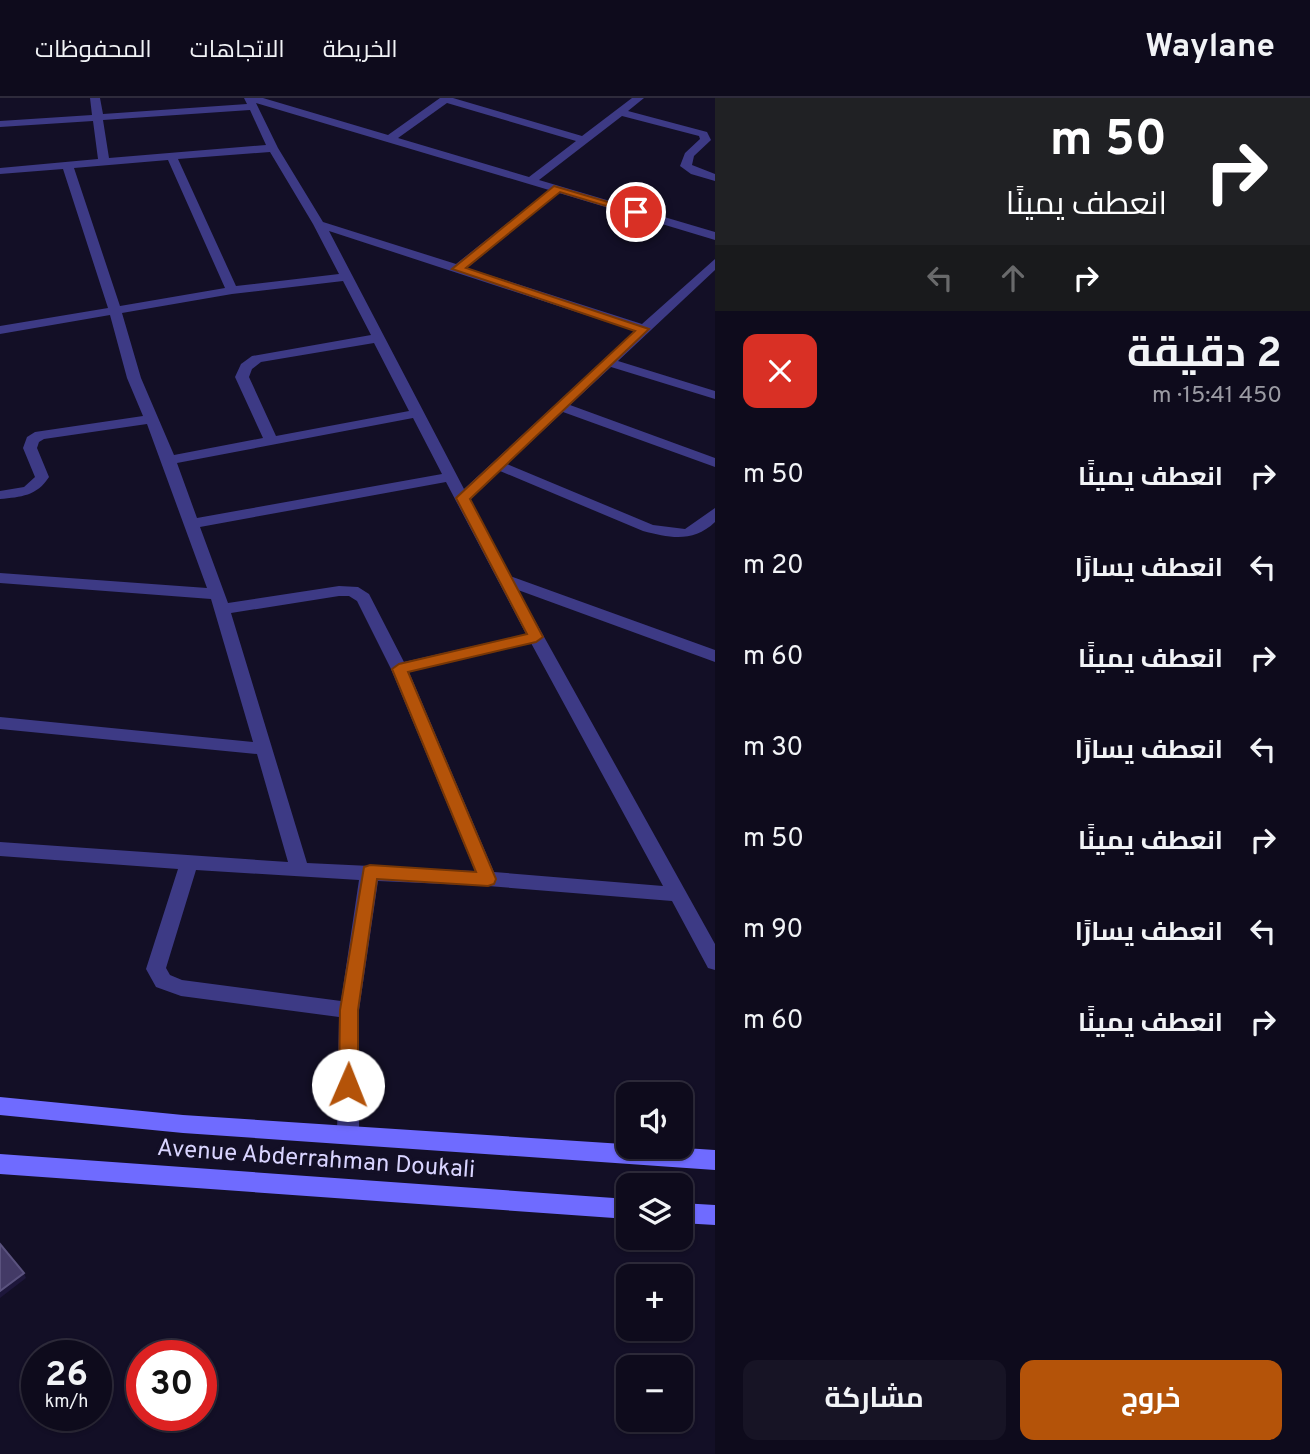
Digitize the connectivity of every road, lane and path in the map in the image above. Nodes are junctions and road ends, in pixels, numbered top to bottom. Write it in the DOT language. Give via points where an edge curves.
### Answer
graph roads {
  1 [pos="96,98"];
  2 [pos="639,98"];
  3 [pos="446,99"];
  4 [pos="251,101"];
  5 [pos="619,112"];
  6 [pos="99,117"];
  7 [pos="0,124"];
  8 [pos="390,139"];
  9 [pos="584,140"];
  10 [pos="273,148"];
  11 [pos="171,155"];
  12 [pos="104,161"];
  13 [pos="68,166"];
  14 [pos="0,171"];
  15 [pos="715,178"];
  16 [pos="531,180"];
  17 [pos="558,188"];
  18 [pos="318,224"];
  19 [pos="715,236"];
  20 [pos="715,263"];
  21 [pos="458,269"];
  22 [pos="345,277"];
  23 [pos="232,290"];
  24 [pos="115,311"];
  25 [pos="643,329"];
  26 [pos="0,330"];
  27 [pos="378,338"];
  28 [pos="608,362"];
  29 [pos="715,395"];
  30 [pos="562,407"];
  31 [pos="418,413"];
  32 [pos="151,419"];
  33 [pos="272,442"];
  34 [pos="169,460"];
  35 [pos="715,463"];
  36 [pos="499,466"];
  37 [pos="452,477"];
  38 [pos="0,495"];
  39 [pos="463,498"];
  40 [pos="715,513"];
  41 [pos="190,524"];
  42 [pos="0,578"];
  43 [pos="504,579"];
  44 [pos="219,601"];
  45 [pos="536,637"];
  46 [pos="715,656"];
  47 [pos="399,669"];
  48 [pos="0,723"];
  49 [pos="264,749"];
  50 [pos="0,849"];
  51 [pos="190,862"];
  52 [pos="300,870"];
  53 [pos="370,872"];
  54 [pos="488,879"];
  55 [pos="676,894"];
  56 [pos="715,962"];
  57 [pos="349,1010"];
  58 [pos="0,1106"];
  59 [pos="348,1135"];
  60 [pos="715,1160"];
  61 [pos="0,1164"];
  62 [pos="616,1208"];
  63 [pos="693,1214"];
  64 [pos="715,1215"];
  1 -- 6 [label="street"];
  2 -- 5 [label="street"];
  3 -- 8 [label="street"];
  3 -- 9 [label="street"];
  4 -- 6 [label="street"];
  4 -- 8 [label="street"];
  4 -- 10 [label="street"];
  5 -- 9 [label="street"];
  5 -- 15 [label="street" via="704,134 706,140 689,155 686,166"];
  6 -- 7 [label="street"];
  6 -- 12 [label="street"];
  8 -- 16 [label="street"];
  9 -- 16 [label="street"];
  10 -- 11 [label="street"];
  10 -- 18 [label="street"];
  11 -- 12 [label="street"];
  11 -- 23 [label="street"];
  12 -- 13 [label="street"];
  13 -- 14 [label="street"];
  13 -- 24 [label="street"];
  16 -- 17 [label="street"];
  17 -- 19 [label="street"];
  17 -- 21 [label="street"];
  18 -- 21 [label="street"];
  18 -- 22 [label="street"];
  20 -- 25 [label="street"];
  21 -- 25 [label="street"];
  22 -- 23 [label="street"];
  22 -- 27 [label="street"];
  23 -- 24 [label="street"];
  24 -- 26 [label="street"];
  24 -- 32 [label="street"];
  25 -- 28 [label="street"];
  27 -- 31 [label="street"];
  27 -- 33 [label="street" via="257,359 246,367 242,377"];
  28 -- 29 [label="street"];
  28 -- 30 [label="street"];
  30 -- 35 [label="street"];
  30 -- 36 [label="street"];
  31 -- 33 [label="street"];
  31 -- 37 [label="street"];
  32 -- 34 [label="street"];
  32 -- 38 [label="street" via="40,435 30,448 42,477 38,485 30,491"];
  33 -- 34 [label="street"];
  34 -- 41 [label="street"];
  36 -- 39 [label="street"];
  36 -- 40 [label="street" via="668,533 701,529"];
  37 -- 39 [label="street"];
  37 -- 41 [label="street"];
  39 -- 43 [label="street"];
  41 -- 44 [label="street"];
  42 -- 44 [label="street"];
  43 -- 45 [label="street"];
  43 -- 46 [label="street"];
  44 -- 47 [label="street" via="352,591 363,598"];
  44 -- 49 [label="street"];
  45 -- 47 [label="street"];
  45 -- 55 [label="street"];
  47 -- 54 [label="street"];
  48 -- 49 [label="street"];
  49 -- 52 [label="street"];
  50 -- 51 [label="street"];
  51 -- 52 [label="street"];
  51 -- 57 [label="street" via="156,969 163,981 181,988"];
  52 -- 53 [label="street"];
  53 -- 54 [label="street"];
  53 -- 57 [label="street"];
  54 -- 55 [label="street"];
  55 -- 56 [label="street"];
  57 -- 59 [label="street"];
  58 -- 59 [label="main road, Avenue Abderrahman Doukali"];
  59 -- 60 [label="main road, Avenue Abderrahman Doukali"];
  61 -- 62 [label="main road, Avenue Abderrahman Doukali"];
  63 -- 64 [label="main road"];
}
